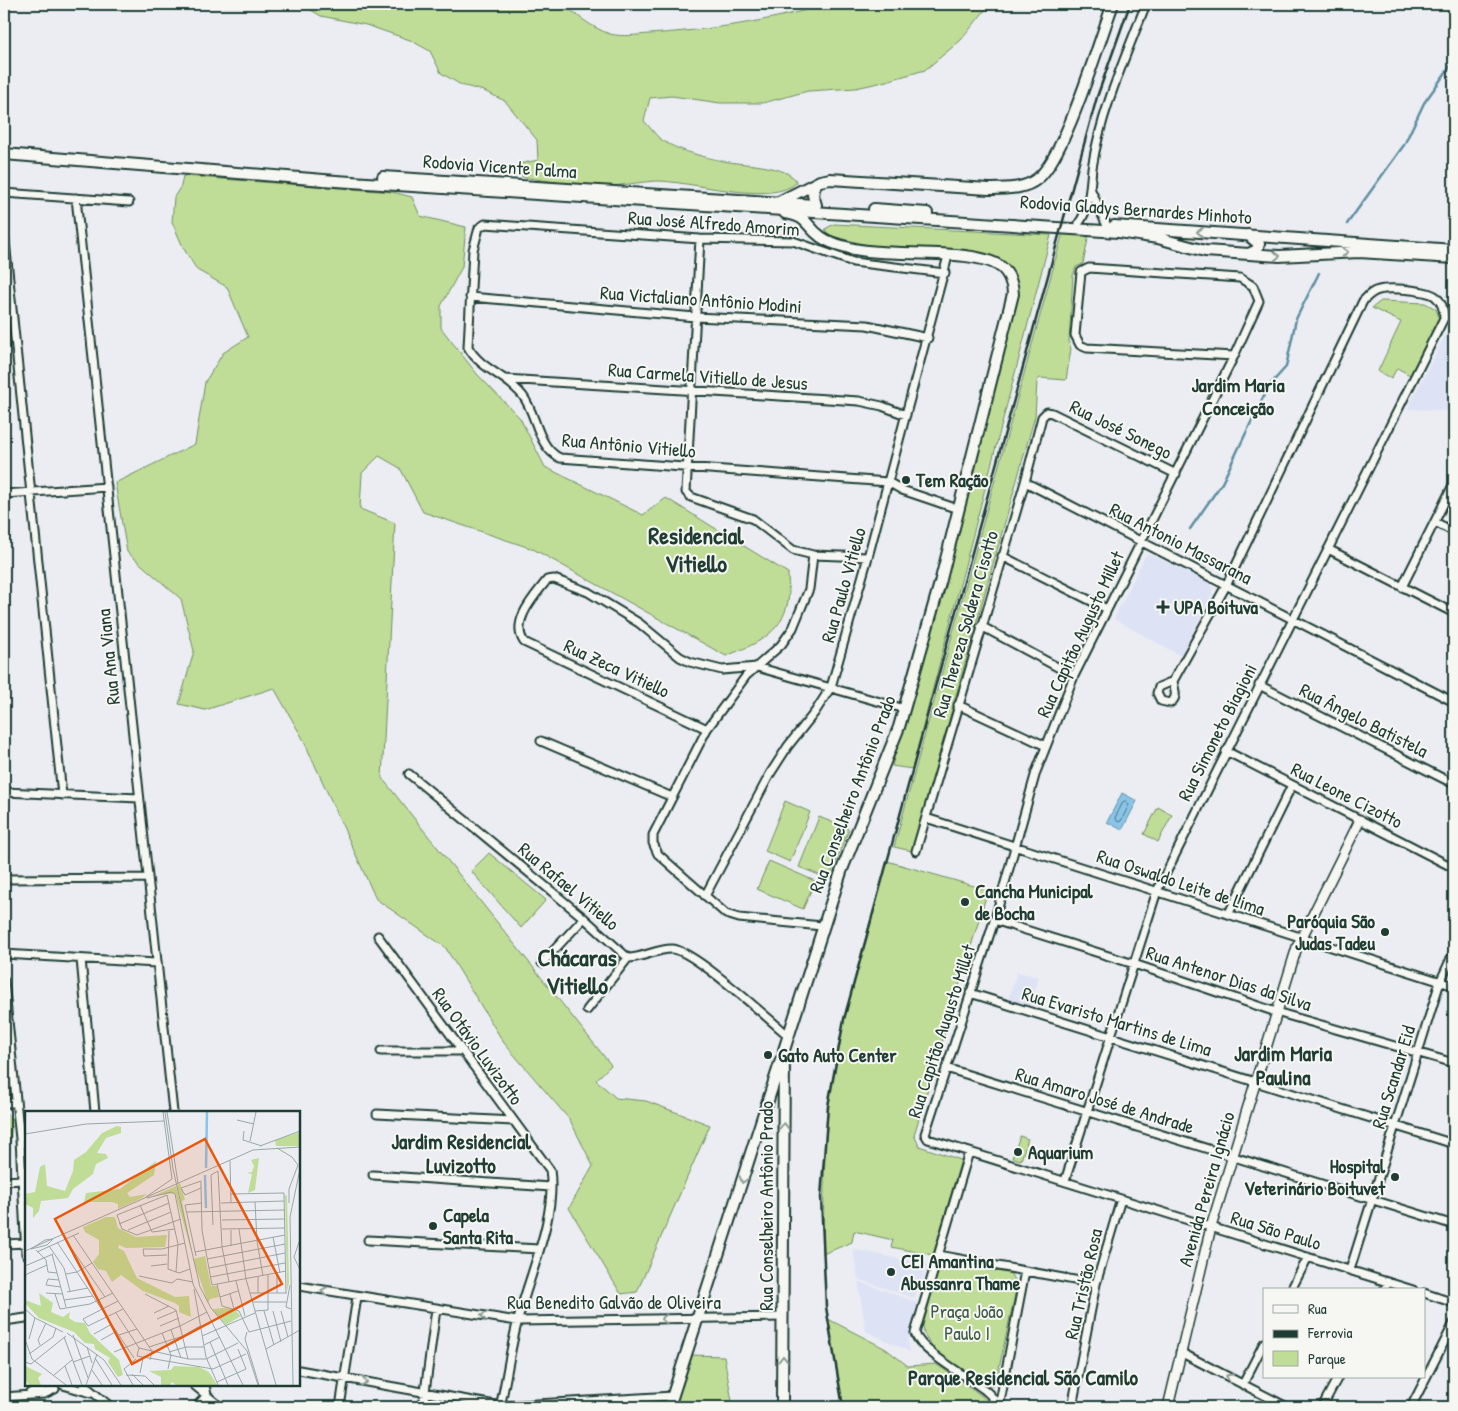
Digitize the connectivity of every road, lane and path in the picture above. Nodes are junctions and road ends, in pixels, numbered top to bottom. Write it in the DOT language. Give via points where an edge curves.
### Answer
graph roads {
  1 [pos="1113,4"];
  2 [pos="1146,4"];
  3 [pos="4,154"];
  4 [pos="50,157"];
  5 [pos="815,185"];
  6 [pos="1090,188"];
  7 [pos="4,193"];
  8 [pos="76,198"];
  9 [pos="129,202"];
  10 [pos="777,203"];
  11 [pos="818,209"];
  12 [pos="766,210"];
  13 [pos="947,218"];
  14 [pos="1075,226"];
  15 [pos="1107,226"];
  16 [pos="479,228"];
  17 [pos="4,231"];
  18 [pos="1248,235"];
  19 [pos="821,237"];
  20 [pos="700,239"];
  21 [pos="1454,250"];
  22 [pos="1249,254"];
  23 [pos="948,256"];
  24 [pos="1454,258"];
  25 [pos="944,273"];
  26 [pos="470,297"];
  27 [pos="695,317"];
  28 [pos="928,338"];
  29 [pos="1234,356"];
  30 [pos="506,379"];
  31 [pos="691,391"];
  32 [pos="1052,413"];
  33 [pos="906,416"];
  34 [pos="687,467"];
  35 [pos="1176,474"];
  36 [pos="888,482"];
  37 [pos="1025,482"];
  38 [pos="1454,483"];
  39 [pos="106,487"];
  40 [pos="31,492"];
  41 [pos="4,494"];
  42 [pos="958,510"];
  43 [pos="1435,522"];
  44 [pos="1454,532"];
  45 [pos="1141,541"];
  46 [pos="1328,549"];
  47 [pos="813,555"];
  48 [pos="1002,556"];
  49 [pos="868,557"];
  50 [pos="1227,584"];
  51 [pos="1402,587"];
  52 [pos="1107,609"];
  53 [pos="1454,613"];
  54 [pos="1293,618"];
  55 [pos="981,626"];
  56 [pos="757,667"];
  57 [pos="1074,676"];
  58 [pos="1173,681"];
  59 [pos="1259,685"];
  60 [pos="831,687"];
  61 [pos="1454,702"];
  62 [pos="958,705"];
  63 [pos="904,709"];
  64 [pos="707,729"];
  65 [pos="541,741"];
  66 [pos="1046,746"];
  67 [pos="1226,751"];
  68 [pos="409,774"];
  69 [pos="1454,784"];
  70 [pos="1292,785"];
  71 [pos="4,792"];
  72 [pos="62,794"];
  73 [pos="672,796"];
  74 [pos="139,798"];
  75 [pos="926,818"];
  76 [pos="1360,820"];
  77 [pos="1016,847"];
  78 [pos="916,852"];
  79 [pos="1454,868"];
  80 [pos="148,878"];
  81 [pos="4,880"];
  82 [pos="1157,891"];
  83 [pos="705,896"];
  84 [pos="1229,913"];
  85 [pos="584,918"];
  86 [pos="994,920"];
  87 [pos="822,926"];
  88 [pos="378,936"];
  89 [pos="1301,938"];
  90 [pos="1454,952"];
  91 [pos="4,954"];
  92 [pos="81,958"];
  93 [pos="628,958"];
  94 [pos="156,963"];
  95 [pos="542,963"];
  96 [pos="1134,964"];
  97 [pos="4,981"];
  98 [pos="1440,982"];
  99 [pos="1454,986"];
  100 [pos="970,993"];
  101 [pos="588,1010"];
  102 [pos="1276,1012"];
  103 [pos="7,1029"];
  104 [pos="789,1036"];
  105 [pos="1111,1037"];
  106 [pos="784,1050"];
  107 [pos="381,1051"];
  108 [pos="462,1051"];
  109 [pos="1418,1051"];
  110 [pos="1454,1063"];
  111 [pos="946,1068"];
  112 [pos="1254,1081"];
  113 [pos="768,1099"];
  114 [pos="784,1099"];
  115 [pos="4,1103"];
  116 [pos="16,1103"];
  117 [pos="95,1111"];
  118 [pos="173,1111"];
  119 [pos="1087,1111"];
  120 [pos="377,1114"];
  121 [pos="513,1121"];
  122 [pos="1395,1125"];
  123 [pos="928,1139"];
  124 [pos="23,1140"];
  125 [pos="1454,1144"];
  126 [pos="969,1152"];
  127 [pos="1232,1156"];
  128 [pos="372,1175"];
  129 [pos="22,1180"];
  130 [pos="4,1181"];
  131 [pos="1065,1181"];
  132 [pos="551,1188"];
  133 [pos="1121,1199"];
  134 [pos="1372,1199"];
  135 [pos="1454,1225"];
  136 [pos="25,1227"];
  137 [pos="1211,1227"];
  138 [pos="368,1240"];
  139 [pos="25,1243"];
  140 [pos="4,1244"];
  141 [pos="539,1249"];
  142 [pos="938,1255"];
  143 [pos="1308,1257"];
  144 [pos="1350,1270"];
  145 [pos="1025,1271"];
  146 [pos="1388,1282"];
  147 [pos="1096,1284"];
  148 [pos="300,1286"];
  149 [pos="1293,1288"];
  150 [pos="1385,1288"];
  151 [pos="1407,1288"];
  152 [pos="1426,1294"];
  153 [pos="357,1297"];
  154 [pos="1454,1303"];
  155 [pos="436,1309"];
  156 [pos="25,1318"];
  157 [pos="782,1318"];
  158 [pos="697,1319"];
  159 [pos="4,1320"];
  160 [pos="518,1321"];
  161 [pos="1454,1323"];
  162 [pos="1263,1345"];
  163 [pos="1180,1352"];
  164 [pos="300,1370"];
  165 [pos="1337,1378"];
  166 [pos="1426,1378"];
  167 [pos="1426,1378"];
  168 [pos="344,1379"];
  169 [pos="1243,1384"];
  170 [pos="44,1386"];
  171 [pos="48,1386"];
  172 [pos="61,1386"];
  173 [pos="66,1386"];
  174 [pos="85,1386"];
  175 [pos="195,1386"];
  176 [pos="205,1386"];
  177 [pos="56,1389"];
  178 [pos="94,1394"];
  179 [pos="425,1394"];
  180 [pos="28,1395"];
  181 [pos="207,1395"];
  182 [pos="672,1396"];
  183 [pos="4,1397"];
  184 [pos="500,1406"];
  185 [pos="111,1407"];
  186 [pos="196,1407"];
  187 [pos="220,1407"];
  188 [pos="340,1407"];
  189 [pos="423,1407"];
  190 [pos="669,1407"];
  191 [pos="782,1407"];
  192 [pos="999,1407"];
  193 [pos="1072,1407"];
  194 [pos="1168,1407"];
  195 [pos="1287,1407"];
  196 [pos="1322,1407"];
  197 [pos="1411,1407"];
  1 -- 5 [label="main road" via="1061,146 1037,179 1016,188 845,179 820,181"];
  2 -- 6 [label="street" via="1103,116"];
  3 -- 4 [label="main road, Rodovia Vicente Palma"];
  4 -- 10 [label="main road, Rodovia Vicente Palma" via="65,155 338,176 430,179"];
  4 -- 12 [label="main road, Rodovia Vicente Palma" via="336,181"];
  5 -- 10 [label="main road"];
  5 -- 11 [label="main road" via="813,194"];
  6 -- 14 [label="street" via="1087,211"];
  6 -- 15 [label="street"];
  7 -- 8 [label="street"];
  8 -- 9 [label="street"];
  8 -- 39 [label="street, Rua Ana Viana"];
  10 -- 11 [label="main road, Rodovia Vicente Palma"];
  11 -- 12 [label="main road, Rodovia Vicente Palma"];
  11 -- 13 [label="main road, Rodovia Vicente Palma"];
  11 -- 19 [label="main road" via="815,222"];
  12 -- 19 [label="main road" via="803,218"];
  13 -- 14 [label="main road, Rodovia Gladys Bernardes Minhoto"];
  14 -- 15 [label="main road, Rodovia Gladys Bernardes Minhoto"];
  14 -- 22 [label="main road, Rodovia Gladys Bernardes Minhoto" via="1158,238 1204,251"];
  18 -- 15 [label="main road, Rodovia Gladys Bernardes Minhoto, one-way"];
  16 -- 20 [label="street, Rua José Alfredo Amorim" via="493,224"];
  16 -- 26 [label="street, Rua Antônio Vitiello" via="473,250"];
  17 -- 40 [label="street"];
  18 -- 21 [label="main road, Rodovia Gladys Bernardes Minhoto"];
  18 -- 22 [label="main road" via="1259,244 1257,250"];
  19 -- 23 [label="main road, Rua Conselheiro Antônio Prado" via="847,248 868,252"];
  20 -- 25 [label="street, Rua José Alfredo Amorim" via="793,242 854,262"];
  20 -- 27 [label="street"];
  22 -- 24 [label="main road, one-way" via="1279,256 1359,252"];
  23 -- 25 [label="street, Rua Paulo Vitiello"];
  23 -- 42 [label="main road, Rua Conselheiro Antônio Prado" via="995,263 1005,271 1013,292"];
  25 -- 28 [label="street, Rua Paulo Vitiello"];
  26 -- 27 [label="street, Rua Victaliano Antônio Modini"];
  26 -- 30 [label="street, Rua Antônio Vitiello" via="468,347 482,365"];
  27 -- 28 [label="street, Rua Victaliano Antônio Modini" via="866,325"];
  27 -- 31 [label="street"];
  28 -- 33 [label="street, Rua Paulo Vitiello"];
  29 -- 29 [label="street, Rua Capitão Augusto Millet" via="1259,299 1251,284 1240,278 1089,268 1079,276 1075,335 1078,344 1087,348"];
  29 -- 35 [label="street, Rua Capitão Augusto Millet"];
  30 -- 31 [label="street, Rua Carmela Vitiello de Jesus"];
  30 -- 34 [label="street, Rua Antônio Vitiello" via="524,398 552,455"];
  31 -- 33 [label="street, Rua Carmela Vitiello de Jesus" via="859,401"];
  31 -- 34 [label="street"];
  32 -- 35 [label="street, Rua José Sonego"];
  32 -- 37 [label="street, Rua Thereza Soldera Cisotto" via="1040,418"];
  33 -- 36 [label="street, Rua Paulo Vitiello"];
  34 -- 36 [label="street, Rua Antônio Vitiello"];
  34 -- 47 [label="street" via="685,485 691,497 754,519 793,550"];
  35 -- 45 [label="street, Rua Capitão Augusto Millet"];
  36 -- 42 [label="street, Rua Antônio Vitiello"];
  36 -- 49 [label="street, Rua Paulo Vitiello"];
  37 -- 45 [label="street, Rua Antonio Massarana"];
  37 -- 48 [label="street, Rua Thereza Soldera Cisotto"];
  38 -- 43 [label="street"];
  39 -- 40 [label="street"];
  39 -- 74 [label="street, Rua Ana Viana"];
  40 -- 41 [label="street"];
  40 -- 72 [label="street"];
  42 -- 63 [label="main road, Rua Conselheiro Antônio Prado"];
  43 -- 44 [label="street"];
  43 -- 51 [label="street"];
  45 -- 50 [label="street, Rua Antonio Massarana"];
  45 -- 52 [label="street, Rua Capitão Augusto Millet"];
  46 -- 50 [label="street, Rua Simoneto Biagioni" via="1444,316 1438,299 1426,292 1382,289 1368,296"];
  46 -- 51 [label="street"];
  46 -- 54 [label="street, Rua Simoneto Biagioni"];
  47 -- 49 [label="street"];
  47 -- 56 [label="street" via="809,589 793,628 781,645"];
  48 -- 52 [label="street"];
  48 -- 55 [label="street, Rua Thereza Soldera Cisotto"];
  49 -- 60 [label="street, Rua Paulo Vitiello"];
  50 -- 54 [label="street, Rua Antonio Massarana"];
  50 -- 58 [label="street"];
  51 -- 53 [label="street"];
  52 -- 57 [label="street, Rua Capitão Augusto Millet"];
  54 -- 59 [label="street, Rua Simoneto Biagioni"];
  54 -- 61 [label="street, Rua Antonio Massarana"];
  55 -- 57 [label="street"];
  55 -- 62 [label="street, Rua Thereza Soldera Cisotto"];
  56 -- 60 [label="street"];
  56 -- 64 [label="street" via="746,676"];
  56 -- 64 [label="street, Rua Zeca Vitiello" via="722,670 690,662 620,610 588,592 554,579 546,581 523,615 520,630 527,644"];
  57 -- 66 [label="street, Rua Capitão Augusto Millet"];
  59 -- 67 [label="street, Rua Simoneto Biagioni"];
  59 -- 69 [label="street, Rua Ângelo Batistela"];
  60 -- 63 [label="street"];
  60 -- 83 [label="street, Rua Paulo Vitiello" via="770,774"];
  62 -- 66 [label="street"];
  62 -- 75 [label="street, Rua Thereza Soldera Cisotto"];
  63 -- 87 [label="main road, Rua Conselheiro Antônio Prado" via="898,732"];
  64 -- 73 [label="street"];
  65 -- 73 [label="street"];
  66 -- 77 [label="street, Rua Capitão Augusto Millet"];
  67 -- 70 [label="street, Rua Leone Cizotto"];
  67 -- 82 [label="street, Rua Simoneto Biagioni"];
  68 -- 85 [label="street, Rua Rafael Vitiello"];
  70 -- 76 [label="street, Rua Leone Cizotto"];
  70 -- 84 [label="street"];
  71 -- 72 [label="street"];
  72 -- 74 [label="street"];
  73 -- 83 [label="street" via="656,826 654,843 658,854"];
  74 -- 80 [label="street, Rua Ana Viana"];
  75 -- 77 [label="street, Rua Oswaldo Leite de Lima"];
  75 -- 78 [label="street, Rua Thereza Soldera Cisotto"];
  76 -- 79 [label="street, Rua Leone Cizotto"];
  76 -- 89 [label="street, Avenida Pereira Ignácio"];
  77 -- 82 [label="street, Rua Oswaldo Leite de Lima"];
  77 -- 86 [label="street, Rua Capitão Augusto Millet"];
  80 -- 81 [label="street"];
  80 -- 94 [label="street, Rua Ana Viana"];
  82 -- 84 [label="street, Rua Oswaldo Leite de Lima"];
  82 -- 96 [label="street, Rua Simoneto Biagioni"];
  83 -- 87 [label="street" via="726,914 739,918"];
  84 -- 89 [label="street, Rua Oswaldo Leite de Lima"];
  85 -- 93 [label="street, Rua Rafael Vitiello"];
  85 -- 95 [label="street"];
  86 -- 96 [label="street, Rua Antenor Dias da Silva"];
  86 -- 100 [label="street, Rua Capitão Augusto Millet"];
  87 -- 104 [label="main road, Rua Conselheiro Antônio Prado"];
  88 -- 108 [label="street, Rua Otávio Luvizotto"];
  89 -- 98 [label="street, Rua Oswaldo Leite de Lima"];
  89 -- 102 [label="street, Avenida Pereira Ignácio"];
  90 -- 98 [label="street, Rua Scandar Eid"];
  91 -- 92 [label="street"];
  92 -- 94 [label="street"];
  92 -- 117 [label="street"];
  93 -- 101 [label="street"];
  93 -- 104 [label="street" via="668,949 683,951"];
  94 -- 118 [label="street, Rua Ana Viana"];
  96 -- 102 [label="street, Rua Antenor Dias da Silva"];
  96 -- 105 [label="street, Rua Simoneto Biagioni"];
  97 -- 103 [label="street"];
  98 -- 99 [label="street, Rua Oswaldo Leite de Lima"];
  98 -- 109 [label="street, Rua Scandar Eid"];
  100 -- 105 [label="street, Rua Evaristo Martins de Lima"];
  100 -- 111 [label="street, Rua Capitão Augusto Millet"];
  102 -- 109 [label="street, Rua Antenor Dias da Silva"];
  102 -- 112 [label="street, Avenida Pereira Ignácio"];
  103 -- 116 [label="street"];
  104 -- 106 [label="main road, Rua Conselheiro Antônio Prado"];
  105 -- 112 [label="street, Rua Evaristo Martins de Lima"];
  105 -- 119 [label="street, Rua Simoneto Biagioni"];
  106 -- 113 [label="main road"];
  106 -- 114 [label="main road, Rua Conselheiro Antônio Prado"];
  107 -- 108 [label="street"];
  108 -- 121 [label="street, Rua Otávio Luvizotto"];
  109 -- 110 [label="street, Rua Antenor Dias da Silva"];
  109 -- 122 [label="street, Rua Scandar Eid"];
  111 -- 119 [label="street, Rua Amaro José de Andrade"];
  111 -- 123 [label="street, Rua Capitão Augusto Millet" via="926,1129"];
  112 -- 122 [label="street, Rua Evaristo Martins de Lima"];
  112 -- 127 [label="street, Avenida Pereira Ignácio"];
  113 -- 114 [label="main road"];
  113 -- 158 [label="main road, one-way"];
  157 -- 114 [label="main road, Rua Conselheiro Antônio Prado, one-way"];
  115 -- 116 [label="street"];
  116 -- 124 [label="street"];
  119 -- 127 [label="street, Rua Amaro José de Andrade"];
  119 -- 131 [label="street, Rua Simoneto Biagioni"];
  120 -- 121 [label="street"];
  121 -- 132 [label="street, Rua Otávio Luvizotto" via="550,1170"];
  122 -- 125 [label="street, Rua Evaristo Martins de Lima"];
  122 -- 134 [label="street, Rua Scandar Eid"];
  123 -- 126 [label="street, Rua São Paulo"];
  124 -- 129 [label="street"];
  126 -- 131 [label="street, Rua São Paulo"];
  126 -- 142 [label="street"];
  127 -- 134 [label="street, Rua Amaro José de Andrade"];
  127 -- 137 [label="street, Avenida Pereira Ignácio"];
  128 -- 132 [label="street"];
  129 -- 130 [label="street"];
  129 -- 136 [label="street"];
  131 -- 133 [label="street, Rua São Paulo"];
  132 -- 141 [label="street, Rua Otávio Luvizotto"];
  133 -- 137 [label="street, Rua São Paulo"];
  133 -- 147 [label="street, Rua Tristão Rosa"];
  134 -- 135 [label="street, Rua Amaro José de Andrade"];
  134 -- 144 [label="street, Rua Scandar Eid"];
  137 -- 143 [label="street, Rua São Paulo"];
  137 -- 163 [label="street, Avenida Pereira Ignácio"];
  138 -- 141 [label="street"];
  139 -- 140 [label="street"];
  141 -- 160 [label="street, Rua Otávio Luvizotto"];
  142 -- 145 [label="street"];
  142 -- 192 [label="street" via="915,1328 918,1341 939,1360 987,1392"];
  143 -- 144 [label="street, Rua São Paulo"];
  143 -- 149 [label="street"];
  144 -- 146 [label="street, Rua São Paulo"];
  145 -- 147 [label="street"];
  145 -- 192 [label="street"];
  146 -- 150 [label="street"];
  146 -- 151 [label="street, Rua São Paulo"];
  147 -- 193 [label="street, Rua Tristão Rosa"];
  153 -- 148 [label="street, Rua Benedito Galvão de Oliveira, one-way"];
  152 -- 154 [label="street"];
  153 -- 155 [label="street, Rua Benedito Galvão de Oliveira"];
  153 -- 168 [label="street"];
  160 -- 155 [label="street, Rua Benedito Galvão de Oliveira, one-way"];
  155 -- 179 [label="street"];
  156 -- 159 [label="street"];
  157 -- 158 [label="street, Rua Benedito Galvão de Oliveira"];
  191 -- 157 [label="main road, Rua Conselheiro Antônio Prado, one-way"];
  158 -- 160 [label="street, Rua Benedito Galvão de Oliveira, one-way"];
  158 -- 182 [label="main road"];
  160 -- 184 [label="street, Rua Otávio Luvizotto"];
  161 -- 167 [label="street"];
  162 -- 169 [label="street"];
  169 -- 163 [label="street, one-way"];
  163 -- 194 [label="street, Avenida Pereira Ignácio"];
  164 -- 168 [label="street"];
  165 -- 196 [label="street"];
  166 -- 197 [label="street"];
  168 -- 179 [label="street, one-way"];
  168 -- 188 [label="street"];
  169 -- 195 [label="street"];
  170 -- 180 [label="street"];
  171 -- 177 [label="street"];
  172 -- 177 [label="street"];
  173 -- 178 [label="street"];
  174 -- 178 [label="street"];
  175 -- 181 [label="street"];
  176 -- 181 [label="street"];
  177 -- 180 [label="street"];
  178 -- 185 [label="street"];
  179 -- 184 [label="street"];
  179 -- 189 [label="street"];
  180 -- 183 [label="street"];
  181 -- 186 [label="street"];
  181 -- 187 [label="street"];
  182 -- 184 [label="street"];
  182 -- 190 [label="main road"];
}
